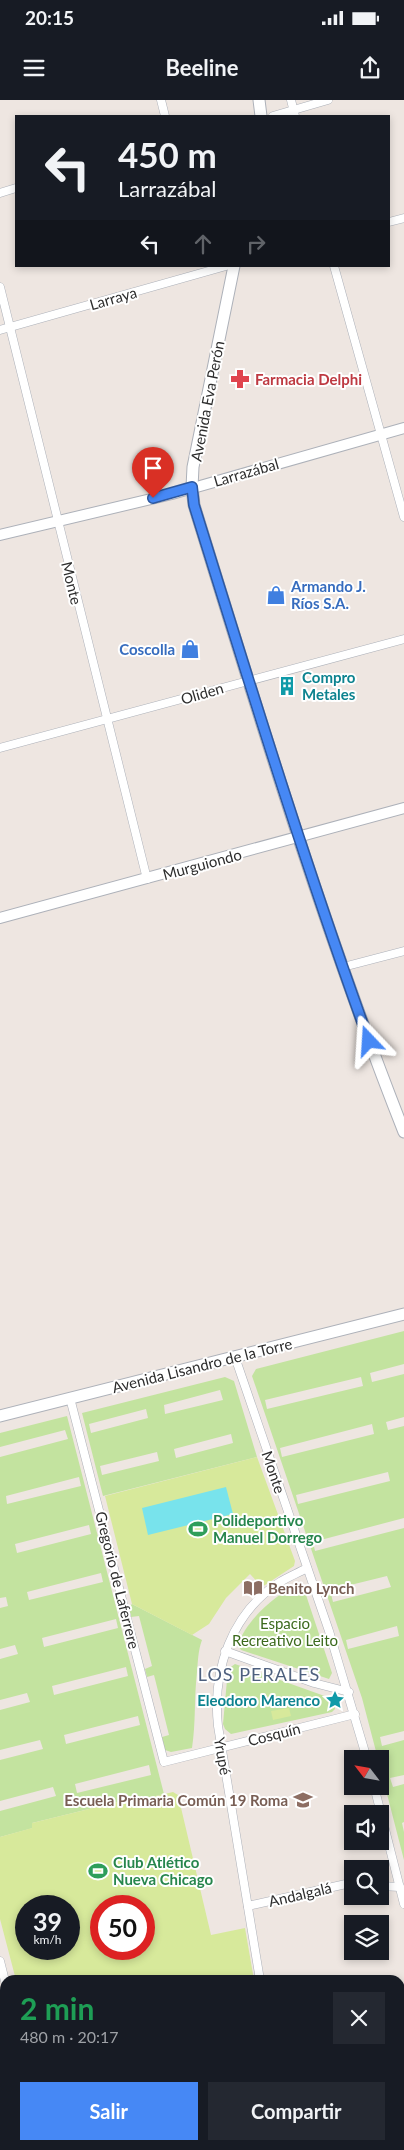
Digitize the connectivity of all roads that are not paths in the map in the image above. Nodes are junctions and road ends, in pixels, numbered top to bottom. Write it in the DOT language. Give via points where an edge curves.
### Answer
graph roads {
  1 [pos="161,100"];
  2 [pos="259,100"];
  3 [pos="291,100"];
  4 [pos="328,100"];
  5 [pos="294,113"];
  6 [pos="165,115"];
  7 [pos="261,115"];
  8 [pos="281,115"];
  9 [pos="15,188"];
  10 [pos="0,193"];
  11 [pos="404,218"];
  12 [pos="390,222"];
  13 [pos="218,267"];
  14 [pos="234,267"];
  15 [pos="334,267"];
  16 [pos="203,269"];
  17 [pos="0,287"];
  18 [pos="10,328"];
  19 [pos="0,330"];
  20 [pos="404,428"];
  21 [pos="380,435"];
  22 [pos="192,487"];
  23 [pos="404,516"];
  24 [pos="57,522"];
  25 [pos="0,535"];
  26 [pos="404,639"];
  27 [pos="248,680"];
  28 [pos="107,719"];
  29 [pos="0,748"];
  30 [pos="404,808"];
  31 [pos="299,838"];
  32 [pos="147,879"];
  33 [pos="0,918"];
  34 [pos="404,951"];
  35 [pos="343,967"];
  36 [pos="404,1132"];
  37 [pos="404,1314"];
  38 [pos="235,1357"];
  39 [pos="70,1398"];
  40 [pos="0,1416"];
  41 [pos="307,1568"];
  42 [pos="225,1651"];
  43 [pos="349,1692"];
  44 [pos="355,1714"];
  45 [pos="221,1746"];
  46 [pos="365,1750"];
  47 [pos="164,1762"];
  48 [pos="376,1795"];
  49 [pos="344,1884"];
  50 [pos="389,1886"];
  51 [pos="400,1887"];
  52 [pos="404,1904"];
  53 [pos="248,1906"];
  54 [pos="0,1962"];
  55 [pos="3,1975"];
  56 [pos="259,1975"];
  1 -- 6 [label="street"];
  2 -- 7 [label="main road"];
  3 -- 5 [label="street"];
  4 -- 5 [label="street"];
  5 -- 8 [label="street"];
  9 -- 10 [label="street"];
  11 -- 12 [label="street"];
  13 -- 16 [label="street, Larraya"];
  14 -- 22 [label="main road, Avenida Eva Perón" via="193,467"];
  15 -- 21 [label="street"];
  16 -- 18 [label="street, Larraya"];
  17 -- 18 [label="street, Monte"];
  18 -- 19 [label="street, Larraya"];
  18 -- 24 [label="street, Monte"];
  20 -- 21 [label="street, Larrazábal"];
  21 -- 22 [label="street, Larrazábal"];
  21 -- 23 [label="street"];
  22 -- 24 [label="street, Larrazábal"];
  22 -- 27 [label="main road, Avenida Eva Perón" via="194,505"];
  24 -- 25 [label="street, Larrazábal"];
  24 -- 28 [label="street, Monte"];
  26 -- 27 [label="street, Oliden"];
  27 -- 28 [label="street, Oliden"];
  27 -- 31 [label="main road, Avenida Eva Perón"];
  28 -- 29 [label="street, Oliden"];
  28 -- 32 [label="street, Monte"];
  30 -- 31 [label="street, Murguiondo"];
  31 -- 32 [label="street, Murguiondo"];
  31 -- 35 [label="main road, Avenida Eva Perón"];
  32 -- 33 [label="street, Murguiondo"];
  34 -- 35 [label="street"];
  35 -- 36 [label="main road, Avenida Eva Perón"];
  37 -- 38 [label="main road, Avenida Lisandro de la Torre"];
  38 -- 39 [label="main road, Avenida Lisandro de la Torre"];
  38 -- 41 [label="street, Monte"];
  39 -- 40 [label="main road, Avenida Lisandro de la Torre"];
  39 -- 47 [label="street, Gregorio de Laferrere"];
  41 -- 42 [label="street, Yrupé" via="279,1582 257,1602 240,1623"];
  41 -- 43 [label="street, Monte"];
  42 -- 43 [label="street"];
  42 -- 45 [label="street, Yrupé" via="216,1700"];
  43 -- 44 [label="street, Monte"];
  44 -- 45 [label="street, Cosquín"];
  44 -- 46 [label="street, Monte"];
  45 -- 47 [label="street, Cosquín"];
  45 -- 53 [label="street, Yrupé"];
  48 -- 51 [label="street"];
  49 -- 53 [label="street, Andalgalá"];
  50 -- 51 [label="street"];
  51 -- 52 [label="street"];
  53 -- 56 [label="street, Yrupé"];
  54 -- 55 [label="street"];
}
